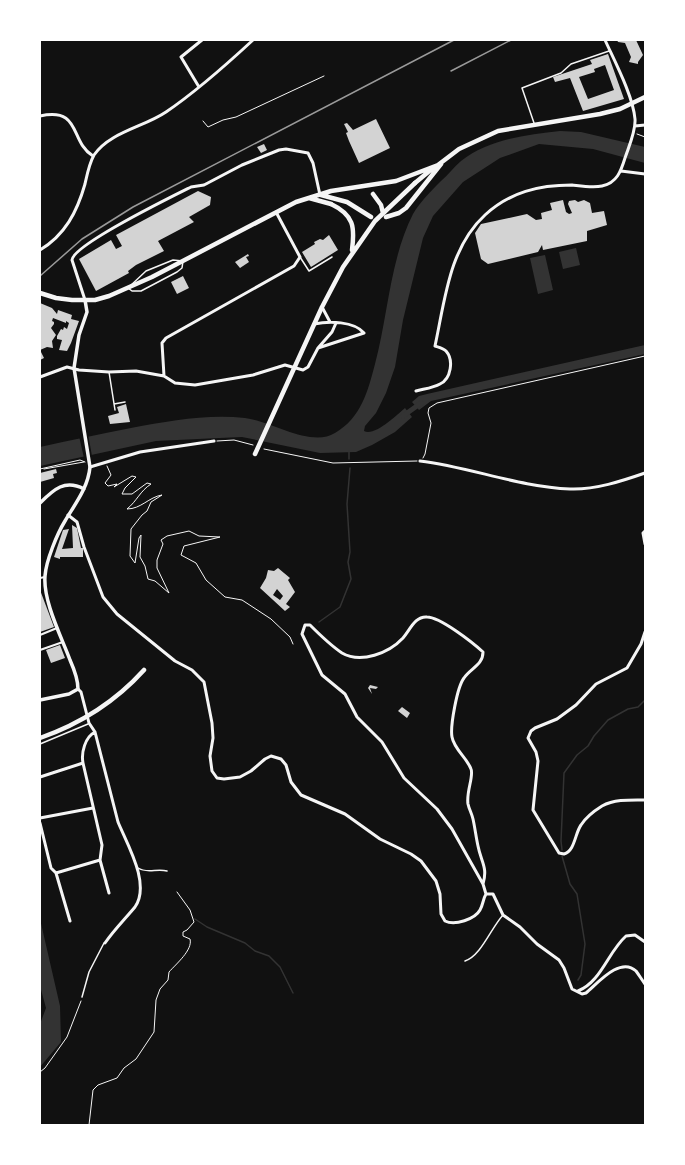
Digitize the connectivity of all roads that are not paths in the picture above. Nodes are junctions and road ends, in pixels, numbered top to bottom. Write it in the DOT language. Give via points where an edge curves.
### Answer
graph roads {
  1 [pos="202,40"];
  2 [pos="253,40"];
  3 [pos="605,40"];
  4 [pos="610,51"];
  5 [pos="199,87"];
  6 [pos="645,97"];
  7 [pos="632,104"];
  8 [pos="40,116"];
  9 [pos="535,125"];
  10 [pos="645,125"];
  11 [pos="635,126"];
  12 [pos="93,156"];
  13 [pos="446,159"];
  14 [pos="438,165"];
  15 [pos="621,171"];
  16 [pos="645,174"];
  17 [pos="363,188"];
  18 [pos="320,195"];
  19 [pos="307,198"];
  20 [pos="275,211"];
  21 [pos="385,215"];
  22 [pos="371,217"];
  23 [pos="40,250"];
  24 [pos="352,252"];
  25 [pos="300,257"];
  26 [pos="332,257"];
  27 [pos="183,261"];
  28 [pos="128,288"];
  29 [pos="40,293"];
  30 [pos="85,300"];
  31 [pos="322,307"];
  32 [pos="330,322"];
  33 [pos="336,323"];
  34 [pos="314,324"];
  35 [pos="318,348"];
  36 [pos="74,368"];
  37 [pos="109,372"];
  38 [pos="164,376"];
  39 [pos="40,377"];
  40 [pos="416,391"];
  41 [pos="125,402"];
  42 [pos="114,404"];
  43 [pos="115,410"];
  44 [pos="214,441"];
  45 [pos="254,454"];
  46 [pos="420,461"];
  47 [pos="90,467"];
  48 [pos="645,473"];
  49 [pos="84,489"];
  50 [pos="40,503"];
  51 [pos="68,515"];
  52 [pos="645,531"];
  53 [pos="645,544"];
  54 [pos="45,577"];
  55 [pos="40,578"];
  56 [pos="58,628"];
  57 [pos="645,632"];
  58 [pos="40,634"];
  59 [pos="64,642"];
  60 [pos="40,650"];
  61 [pos="144,670"];
  62 [pos="78,689"];
  63 [pos="40,700"];
  64 [pos="89,724"];
  65 [pos="95,732"];
  66 [pos="40,738"];
  67 [pos="40,744"];
  68 [pos="83,763"];
  69 [pos="40,777"];
  70 [pos="645,800"];
  71 [pos="93,808"];
  72 [pos="40,818"];
  73 [pos="40,823"];
  74 [pos="100,860"];
  75 [pos="137,866"];
  76 [pos="167,871"];
  77 [pos="56,873"];
  78 [pos="483,884"];
  79 [pos="109,893"];
  80 [pos="486,894"];
  81 [pos="503,915"];
  82 [pos="70,921"];
  83 [pos="645,942"];
  84 [pos="104,943"];
  85 [pos="465,961"];
  86 [pos="645,984"];
  87 [pos="578,991"];
  88 [pos="82,997"];
  1 -- 5 [label="street" via="181,57"];
  2 -- 5 [label="street"];
  3 -- 4 [label="street"];
  4 -- 7 [label="street"];
  4 -- 9 [label="lane" via="571,64 561,73 522,88"];
  5 -- 12 [label="street" via="166,112 110,140"];
  6 -- 7 [label="main road"];
  7 -- 9 [label="main road" via="582,118"];
  7 -- 11 [label="street"];
  8 -- 12 [label="street" via="52,114 66,117 87,153"];
  9 -- 13 [label="main road" via="515,127 485,136 459,149"];
  10 -- 11 [label="street"];
  11 -- 15 [label="street"];
  12 -- 23 [label="street" via="76,212 56,237"];
  13 -- 14 [label="main road"];
  13 -- 21 [label="main road" via="406,208 399,213"];
  14 -- 17 [label="main road" via="396,181"];
  14 -- 21 [label="main road" via="415,183"];
  15 -- 16 [label="street"];
  15 -- 40 [label="street" via="612,183 601,186 554,185 530,189 512,196 485,215 472,230 460,251 443,298 435,346 445,350 449,356 449,373 441,384"];
  17 -- 18 [label="main road" via="332,191"];
  17 -- 21 [label="main road" via="373,194"];
  18 -- 19 [label="main road"];
  18 -- 22 [label="main road" via="347,202"];
  18 -- 30 [label="street" via="313,162 308,153 286,149 242,165 204,185 191,187 94,239 72,257"];
  19 -- 20 [label="main road"];
  19 -- 24 [label="main road" via="331,204 349,218 354,238"];
  20 -- 25 [label="street"];
  20 -- 27 [label="main road"];
  21 -- 24 [label="main road" via="373,225"];
  24 -- 31 [label="main road"];
  25 -- 26 [label="lane" via="309,271"];
  25 -- 38 [label="street" via="294,266 166,338 162,343"];
  27 -- 28 [label="main road"];
  27 -- 28 [label="lane" via="173,260 158,265 140,275"];
  27 -- 28 [label="lane" via="182,268 177,272 141,291 132,291"];
  28 -- 30 [label="main road" via="98,299"];
  29 -- 30 [label="main road" via="64,300"];
  30 -- 36 [label="street" via="87,312 79,334"];
  31 -- 32 [label="street"];
  31 -- 34 [label="main road"];
  32 -- 33 [label="street"];
  32 -- 34 [label="street"];
  33 -- 35 [label="street" via="332,332"];
  33 -- 35 [label="street" via="359,328 364,334"];
  34 -- 45 [label="main road"];
  35 -- 38 [label="street" via="308,367 303,370 285,365 253,375 195,385 175,383"];
  36 -- 37 [label="street"];
  36 -- 39 [label="street" via="59,369"];
  36 -- 47 [label="street"];
  37 -- 38 [label="street" via="136,371"];
  37 -- 42 [label="lane"];
  41 -- 42 [label="lane"];
  42 -- 43 [label="lane"];
  44 -- 47 [label="street" via="140,452"];
  46 -- 48 [label="street" via="570,489 594,486"];
  47 -- 49 [label="street"];
  49 -- 50 [label="street" via="69,484 62,486"];
  49 -- 51 [label="street"];
  51 -- 54 [label="street" via="47,564"];
  51 -- 80 [label="street" via="77,522 103,597 117,614 175,661 192,670 204,682 212,722 212,771 217,778 240,777 264,759 278,757 286,764 291,782 301,795 345,814 380,839 421,861 436,880 440,894 441,917 445,921 453,923 474,916 481,909"];
  52 -- 53 [label="street" via="642,533"];
  54 -- 55 [label="street"];
  54 -- 56 [label="street" via="47,595"];
  56 -- 58 [label="street"];
  56 -- 59 [label="street"];
  57 -- 70 [label="street" via="627,668 596,684 576,705 557,718 535,728 528,738 538,761 533,810 559,853 564,854 569,850 580,826 588,816 603,806 617,801"];
  59 -- 60 [label="street"];
  59 -- 62 [label="street" via="76,674"];
  61 -- 66 [label="main road" via="98,710"];
  62 -- 63 [label="street" via="69,694"];
  62 -- 64 [label="street"];
  64 -- 65 [label="street"];
  64 -- 67 [label="lane"];
  65 -- 68 [label="street" via="91,734 83,750"];
  65 -- 75 [label="street" via="118,822"];
  68 -- 69 [label="street"];
  68 -- 71 [label="street"];
  71 -- 72 [label="street"];
  71 -- 74 [label="street" via="102,844"];
  73 -- 77 [label="street" via="51,868"];
  74 -- 77 [label="street"];
  74 -- 79 [label="street"];
  75 -- 76 [label="lane" via="145,871"];
  75 -- 84 [label="street" via="140,895 135,906"];
  77 -- 82 [label="street"];
  78 -- 78 [label="street" via="452,829 437,809 404,778 382,742 357,717 345,694 322,675 302,634 305,625 310,625 325,641 343,654 363,657 380,654 402,639 417,619 426,616 437,619 483,652 481,662 464,678 456,695 452,733 455,744 472,770 467,798 485,866"];
  78 -- 80 [label="street"];
  80 -- 81 [label="street" via="493,894"];
  81 -- 85 [label="lane" via="494,924 472,959"];
  81 -- 87 [label="street" via="559,960 572,989"];
  83 -- 87 [label="street" via="635,935 626,936 593,980"];
  84 -- 88 [label="lane" via="89,972"];
  86 -- 87 [label="street" via="636,972 626,966 608,974 586,993"];
}
